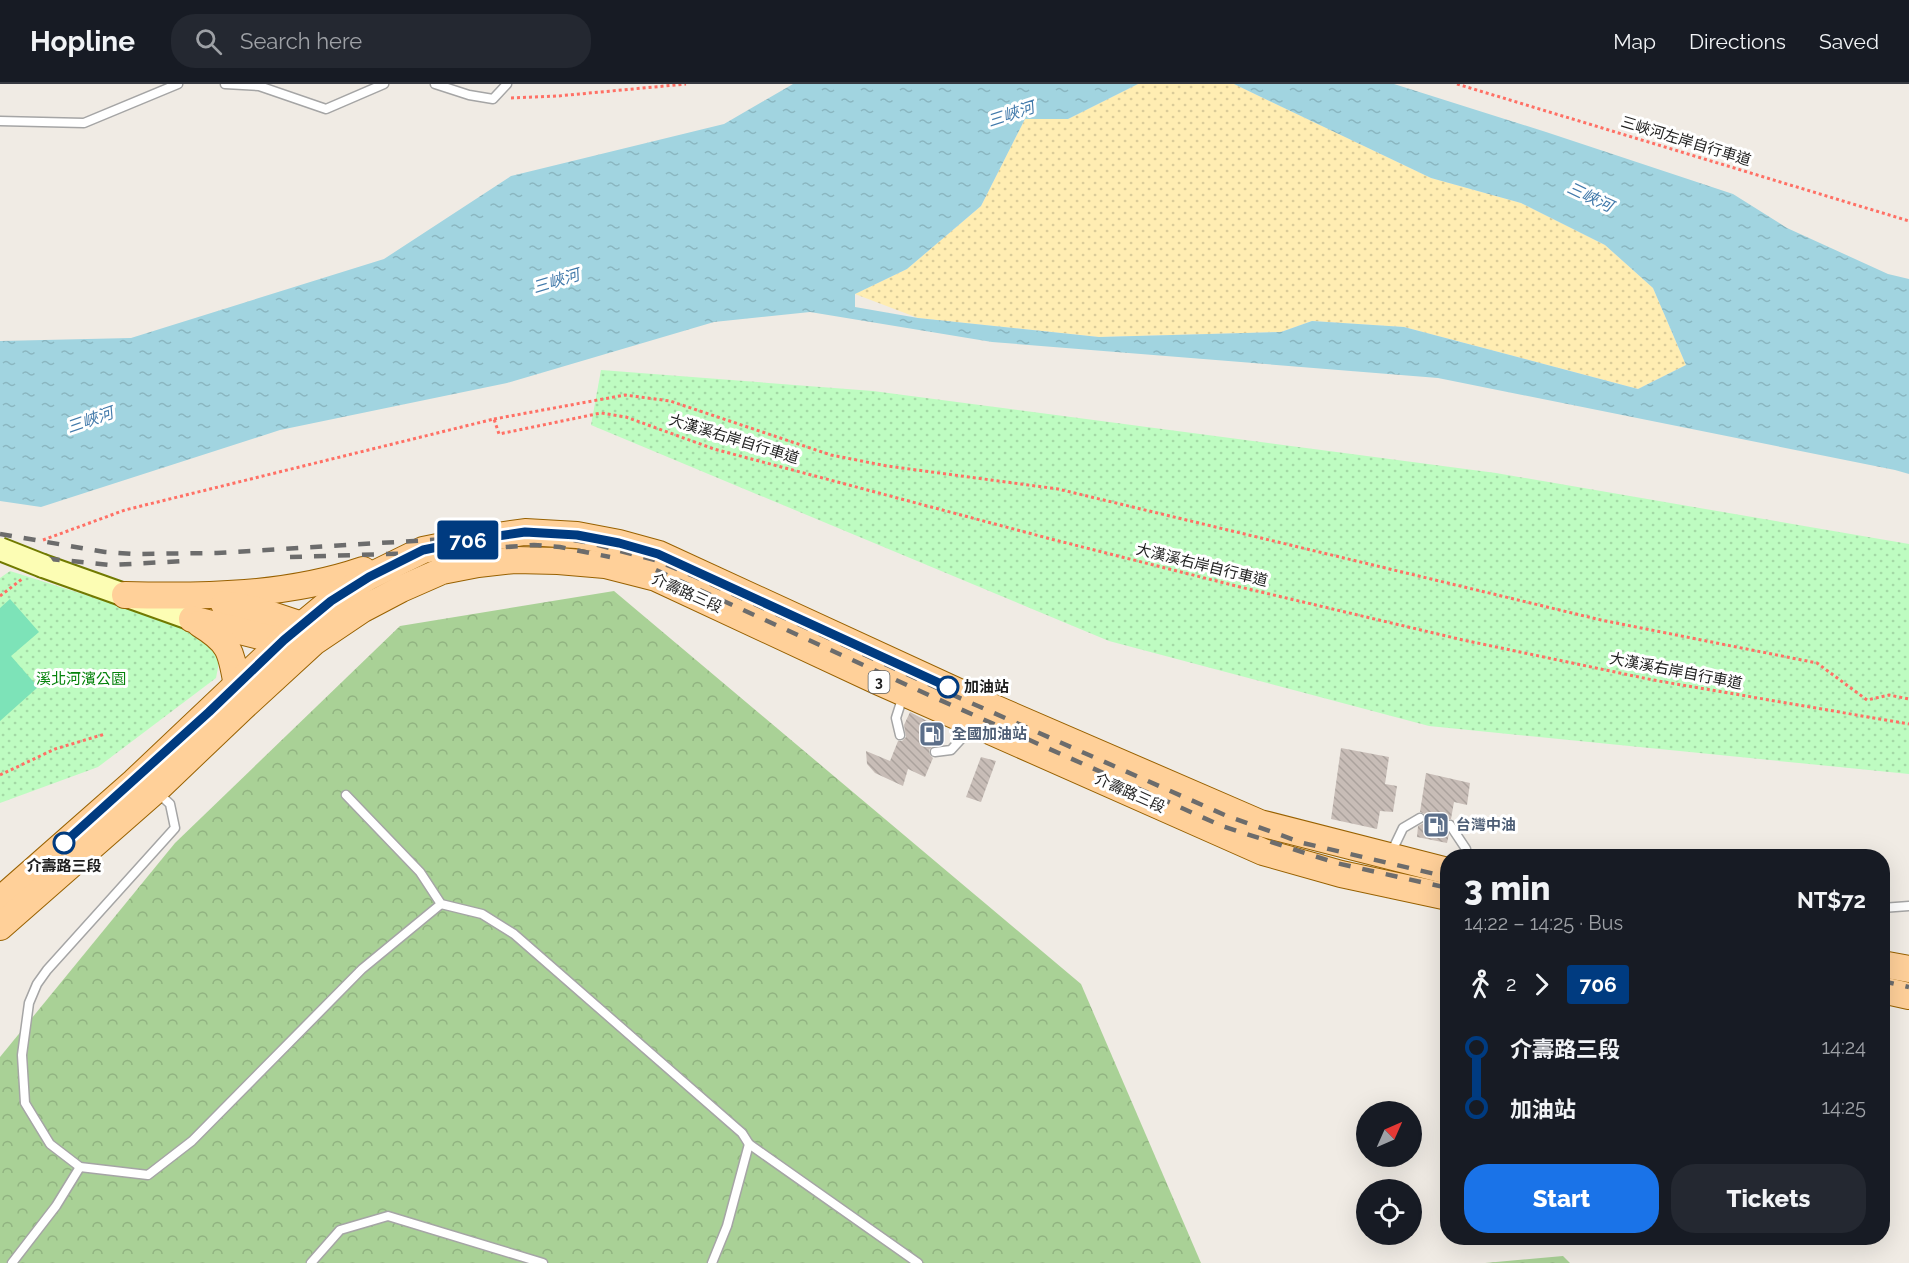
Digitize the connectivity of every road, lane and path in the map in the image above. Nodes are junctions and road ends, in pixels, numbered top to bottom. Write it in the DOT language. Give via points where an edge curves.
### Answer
graph roads {
  1 [pos="178,84"];
  2 [pos="225,84"];
  3 [pos="384,84"];
  4 [pos="435,84"];
  5 [pos="507,84"];
  6 [pos="686,84"];
  7 [pos="1457,84"];
  8 [pos="494,99"];
  9 [pos="0,121"];
  10 [pos="1909,221"];
  11 [pos="494,419"];
  12 [pos="43,540"];
  13 [pos="0,549"];
  14 [pos="423,550"];
  15 [pos="24,578"];
  16 [pos="125,595"];
  17 [pos="0,596"];
  18 [pos="187,608"];
  19 [pos="300,636"];
  20 [pos="237,686"];
  21 [pos="904,693"];
  22 [pos="1909,699"];
  23 [pos="975,724"];
  24 [pos="1909,724"];
  25 [pos="105,734"];
  26 [pos="900,735"];
  27 [pos="935,752"];
  28 [pos="0,775"];
  29 [pos="145,786"];
  30 [pos="346,795"];
  31 [pos="1419,818"];
  32 [pos="1450,825"];
  33 [pos="1267,839"];
  34 [pos="1466,849"];
  35 [pos="1389,856"];
  36 [pos="1440,869"];
  37 [pos="1440,895"];
  38 [pos="0,900"];
  39 [pos="441,904"];
  40 [pos="1909,906"];
  41 [pos="1890,907"];
  42 [pos="0,927"];
  43 [pos="1890,965"];
  44 [pos="1909,969"];
  45 [pos="1890,992"];
  46 [pos="1909,996"];
  47 [pos="749,1144"];
  48 [pos="80,1167"];
  49 [pos="12,1263"];
  50 [pos="310,1263"];
  51 [pos="543,1263"];
  52 [pos="712,1263"];
  53 [pos="918,1263"];
  1 -- 9 [label="lane" via="84,123"];
  2 -- 3 [label="lane" via="259,86 326,109"];
  4 -- 8 [label="lane"];
  5 -- 8 [label="lane"];
  6 -- 8 [label="path"];
  7 -- 10 [label="path, 三峽河左岸自行車道"];
  11 -- 12 [label="path" via="125,510"];
  11 -- 22 [label="path" via="625,396 670,401 831,455 1069,491 1601,620 1817,663 1867,700 1889,696"];
  11 -- 24 [label="path, 大漢溪右岸自行車道" via="499,434 601,413 626,417 714,448 1240,587 1653,680"];
  13 -- 16 [label="street, bridge"];
  14 -- 18 [label="main road" via="344,577 235,594"];
  14 -- 19 [label="main road, 介壽路三段 / 3" via="331,601"];
  14 -- 33 [label="main road, 介壽路三段 / 3" via="525,532 577,535 658,554 986,704"];
  15 -- 17 [label="path"];
  16 -- 18 [label="main road"];
  18 -- 19 [label="main road" via="257,610"];
  18 -- 20 [label="main road" via="231,654"];
  19 -- 20 [label="main road, 介壽路三段 / 3"];
  19 -- 21 [label="main road, 介壽路三段 / 3" via="442,571 506,561 605,565 656,578"];
  19 -- 29 [label="main road, 介壽路三段 / 3" via="242,708"];
  20 -- 29 [label="main road, 介壽路三段 / 3"];
  21 -- 23 [label="main road, 介壽路三段 / 3"];
  21 -- 26 [label="lane" via="896,718"];
  23 -- 27 [label="lane" via="951,750"];
  23 -- 33 [label="main road, 介壽路三段 / 3"];
  25 -- 28 [label="path" via="55,748"];
  29 -- 38 [label="main road, 介壽路三段 / 3"];
  29 -- 42 [label="main road, 介壽路三段 / 3"];
  29 -- 48 [label="lane" via="170,804 175,828 47,970 29,1003 22,1055 25,1103 50,1144"];
  30 -- 39 [label="lane" via="420,872"];
  31 -- 35 [label="lane" via="1403,828"];
  32 -- 34 [label="lane"];
  33 -- 35 [label="main road, 介壽路三段 / 3"];
  33 -- 37 [label="main road, 介壽路三段 / 3" via="1341,874"];
  35 -- 36 [label="main road, 介壽路三段 / 3"];
  39 -- 47 [label="lane" via="482,914 514,934 742,1133"];
  39 -- 48 [label="lane" via="362,969 192,1141 148,1175"];
  40 -- 41 [label="lane"];
  43 -- 44 [label="main road"];
  45 -- 46 [label="main road"];
  47 -- 52 [label="lane" via="727,1226"];
  47 -- 53 [label="lane"];
  48 -- 49 [label="lane"];
  50 -- 51 [label="lane" via="340,1230 388,1216"];
}
